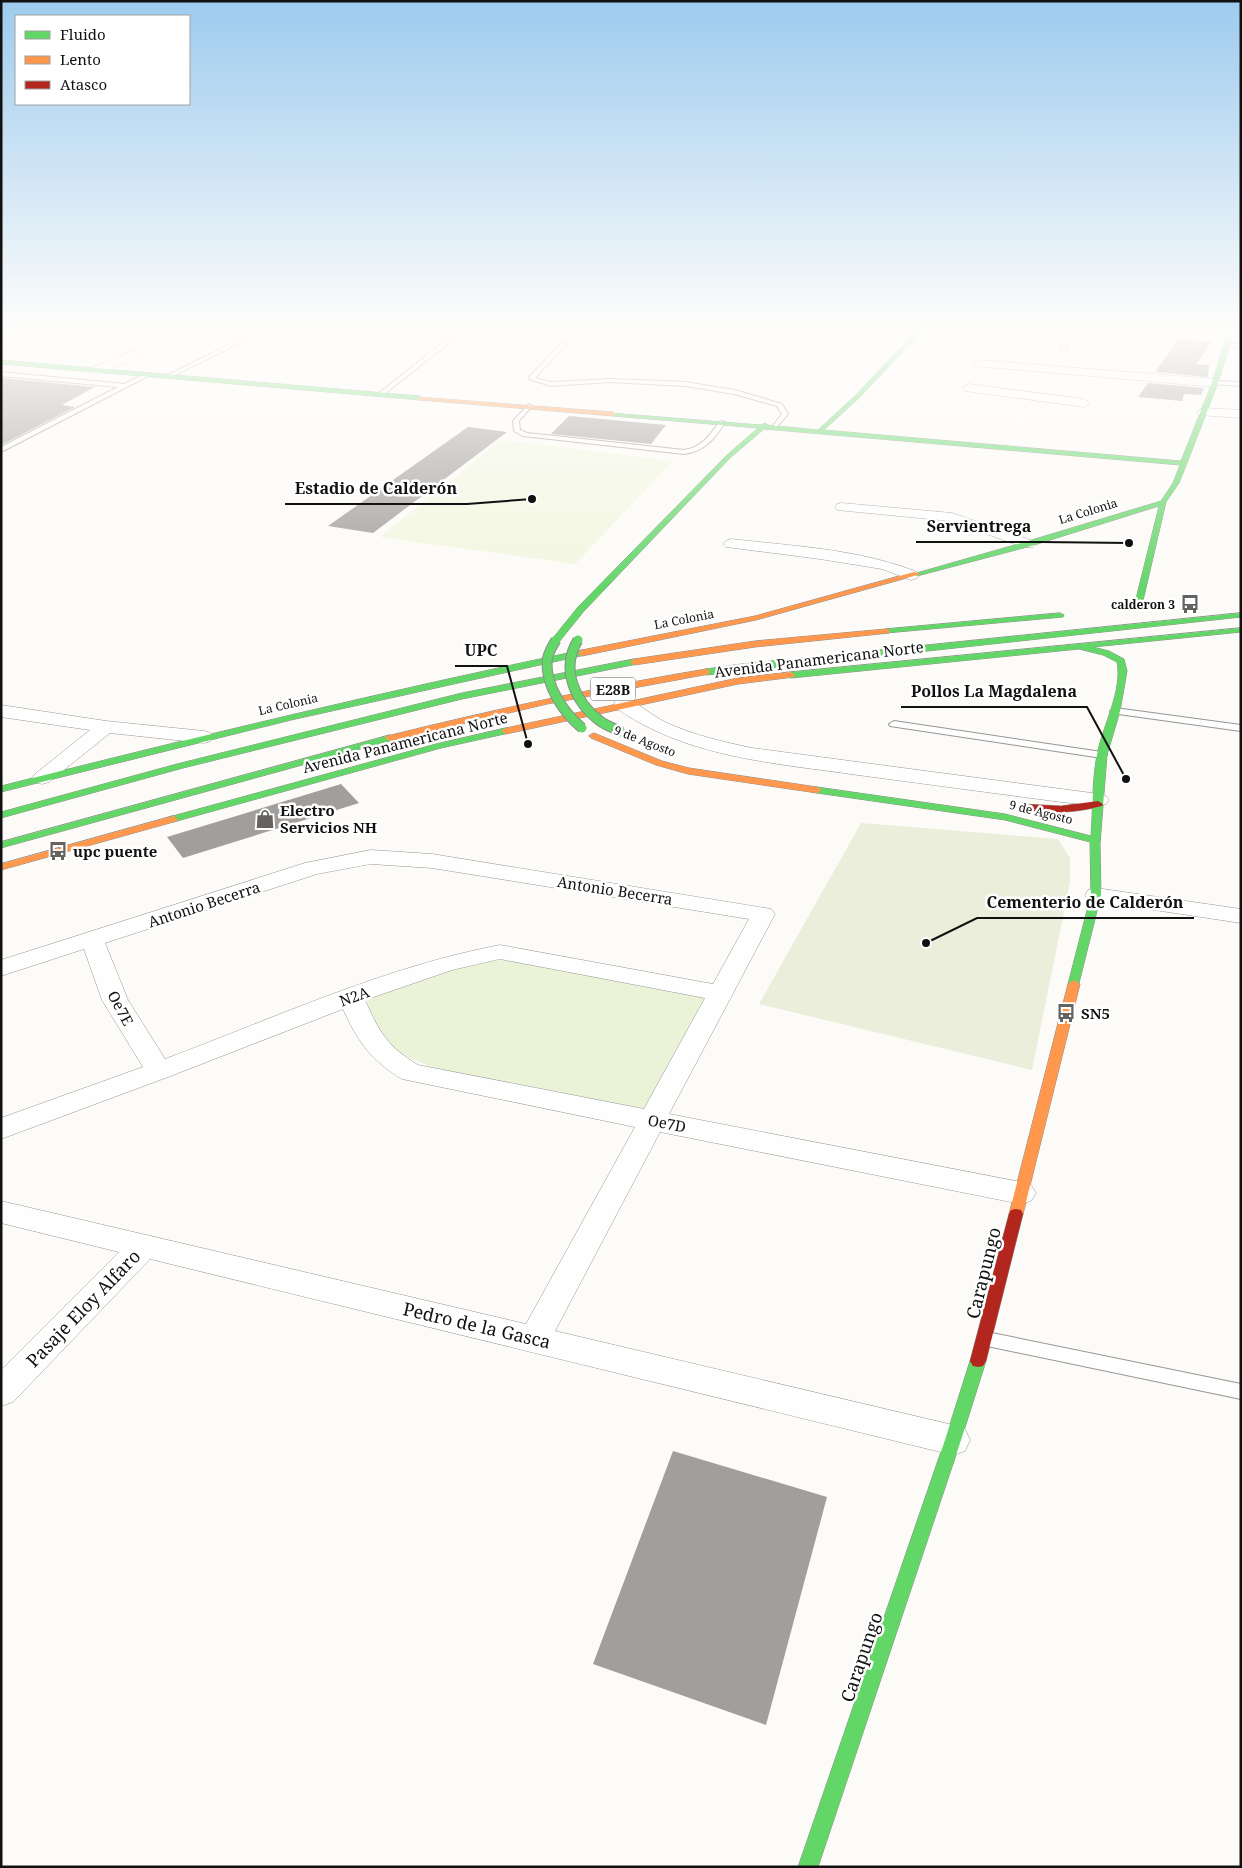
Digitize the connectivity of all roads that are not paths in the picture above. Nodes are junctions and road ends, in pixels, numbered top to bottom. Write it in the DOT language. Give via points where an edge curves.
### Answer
graph roads {
  1 [pos="70,414"];
  2 [pos="522,414"];
  3 [pos="628,414"];
  4 [pos="784,414"];
  5 [pos="838,414"];
  6 [pos="1073,414"];
  7 [pos="1202,414"];
  8 [pos="1071,417"];
  9 [pos="722,422"];
  10 [pos="774,426"];
  11 [pos="821,430"];
  12 [pos="768,441"];
  13 [pos="1,450"];
  14 [pos="1184,463"];
  15 [pos="1163,502"];
  16 [pos="842,507"];
  17 [pos="731,544"];
  18 [pos="1028,544"];
  19 [pos="911,575"];
  20 [pos="1138,607"];
  21 [pos="1071,614"];
  22 [pos="1241,615"];
  23 [pos="1241,630"];
  24 [pos="581,636"];
  25 [pos="1164,639"];
  26 [pos="1082,647"];
  27 [pos="1123,671"];
  28 [pos="623,704"];
  29 [pos="1,711"];
  30 [pos="1115,711"];
  31 [pos="894,724"];
  32 [pos="106,727"];
  33 [pos="1241,728"];
  34 [pos="625,734"];
  35 [pos="204,737"];
  36 [pos="667,753"];
  37 [pos="1102,755"];
  38 [pos="757,769"];
  39 [pos="42,778"];
  40 [pos="1,789"];
  41 [pos="1099,802"];
  42 [pos="1012,805"];
  43 [pos="1,815"];
  44 [pos="1096,840"];
  45 [pos="1,845"];
  46 [pos="1,867"];
  47 [pos="1096,894"];
  48 [pos="1241,916"];
  49 [pos="92,940"];
  50 [pos="1,968"];
  51 [pos="721,993"];
  52 [pos="351,997"];
  53 [pos="159,1071"];
  54 [pos="654,1120"];
  55 [pos="1,1129"];
  56 [pos="1021,1193"];
  57 [pos="1,1212"];
  58 [pos="144,1246"];
  59 [pos="535,1338"];
  60 [pos="985,1338"];
  61 [pos="1,1392"];
  62 [pos="1241,1392"];
  63 [pos="953,1440"];
  64 [pos="808,1867"];
  1 -- 13 [label="lane"];
  2 -- 9 [label="lane" via="516,421 517,431 525,435 684,452 697,450 710,441"];
  3 -- 9 [label="main road"];
  4 -- 10 [label="lane"];
  5 -- 11 [label="main road"];
  6 -- 8 [label="street"];
  7 -- 14 [label="main road"];
  9 -- 10 [label="main road"];
  10 -- 11 [label="main road"];
  10 -- 12 [label="main road"];
  10 -- 44 [label="main road, 9 de Agosto, bridge" via="728,458 581,609 549,650 547,672 551,684 576,724 594,736 659,763 688,771 1005,817"];
  11 -- 14 [label="main road"];
  14 -- 15 [label="main road"];
  15 -- 18 [label="main road, La Colonia"];
  15 -- 20 [label="main road"];
  16 -- 18 [label="street" via="952,517"];
  17 -- 19 [label="street" via="886,565"];
  18 -- 19 [label="main road, La Colonia"];
  19 -- 35 [label="main road, La Colonia" via="756,618 451,680"];
  21 -- 43 [label="main road, Avenida Panamericana Norte / E28B" via="755,644 624,663 452,698"];
  22 -- 45 [label="main road, Avenida Panamericana Norte / E28B" via="742,667 655,680 483,715 369,743"];
  23 -- 25 [label="main road, Avenida Panamericana Norte"];
  24 -- 34 [label="main road, 9 de Agosto, bridge" via="570,650 568,660 569,672 582,703 598,720"];
  25 -- 26 [label="main road, Avenida Panamericana Norte"];
  25 -- 27 [label="main road" via="1137,656"];
  26 -- 27 [label="main road" via="1121,661"];
  26 -- 28 [label="main road, Avenida Panamericana Norte" via="738,681"];
  27 -- 30 [label="main road, Carapungo"];
  28 -- 41 [label="street" via="660,729 704,744 752,754"];
  28 -- 46 [label="main road, Avenida Panamericana Norte" via="439,746"];
  29 -- 32 [label="street"];
  30 -- 33 [label="lane"];
  30 -- 37 [label="main road, Carapungo"];
  31 -- 37 [label="lane"];
  32 -- 35 [label="street"];
  32 -- 39 [label="street"];
  35 -- 39 [label="main road"];
  36 -- 38 [label="main road, 9 de Agosto"];
  37 -- 41 [label="main road, Carapungo"];
  39 -- 40 [label="main road"];
  41 -- 42 [label="main road, 9 de Agosto" via="1078,810 1063,811"];
  41 -- 44 [label="main road, Carapungo"];
  44 -- 47 [label="main road, Carapungo"];
  47 -- 48 [label="street"];
  47 -- 56 [label="main road, Carapungo"];
  49 -- 50 [label="street, Antonio Becerra"];
  49 -- 51 [label="street, Antonio Becerra" via="312,868 371,857 432,862 763,914"];
  49 -- 53 [label="street, Oe7E" via="115,1000"];
  51 -- 52 [label="street, N2A" via="500,952 442,965"];
  51 -- 54 [label="street, Antonio Becerra"];
  52 -- 53 [label="street, N2A"];
  52 -- 54 [label="street, Oe7D" via="368,1037 389,1060 410,1072"];
  53 -- 55 [label="street, N2A"];
  54 -- 56 [label="street, Oe7D"];
  54 -- 59 [label="street, Antonio Becerra"];
  56 -- 60 [label="main road, Carapungo"];
  57 -- 58 [label="street, Pedro de la Gasca"];
  58 -- 59 [label="street, Pedro de la Gasca"];
  58 -- 61 [label="street, Pasaje Eloy Alfaro"];
  59 -- 63 [label="street, Pedro de la Gasca"];
  60 -- 62 [label="lane"];
  60 -- 63 [label="main road, Carapungo"];
  63 -- 64 [label="main road, Carapungo"];
}
